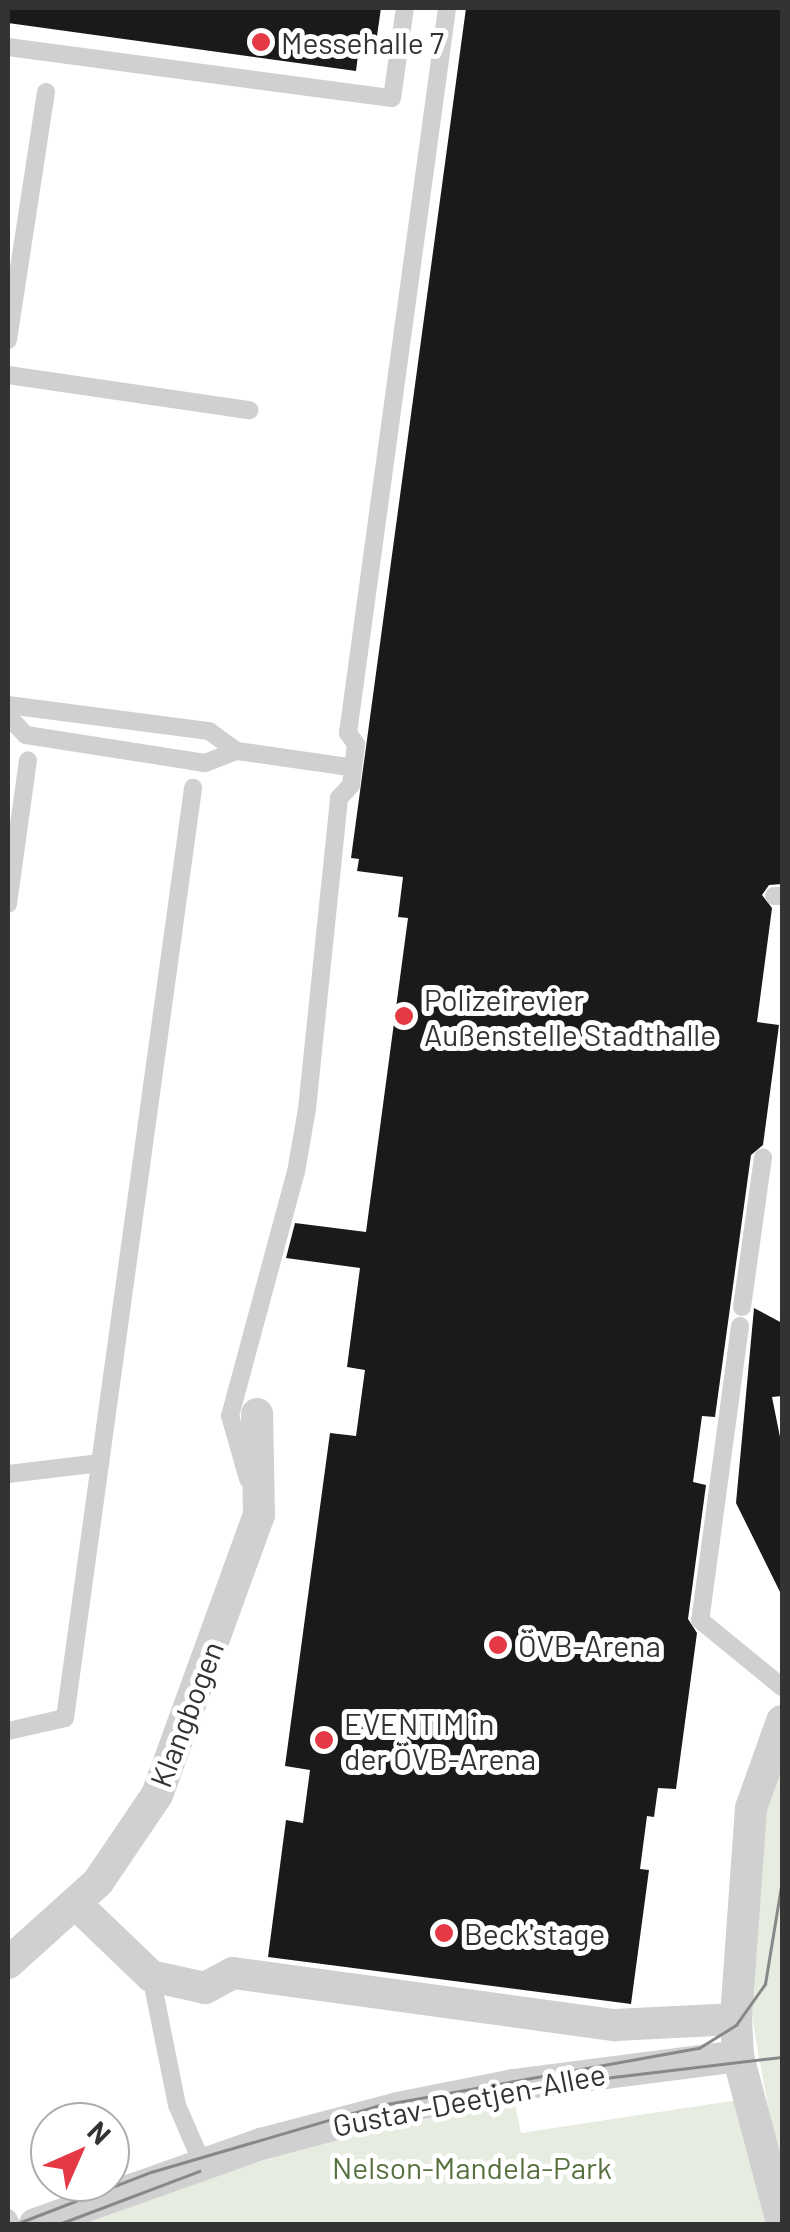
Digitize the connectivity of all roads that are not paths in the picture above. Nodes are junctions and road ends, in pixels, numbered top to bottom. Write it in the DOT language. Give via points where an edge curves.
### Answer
graph roads {
  1 [pos="405,8"];
  2 [pos="446,8"];
  3 [pos="8,47"];
  4 [pos="46,92"];
  5 [pos="8,340"];
  6 [pos="8,375"];
  7 [pos="250,410"];
  8 [pos="8,704"];
  9 [pos="8,716"];
  10 [pos="237,751"];
  11 [pos="28,760"];
  12 [pos="343,766"];
  13 [pos="193,788"];
  14 [pos="8,904"];
  15 [pos="763,1156"];
  16 [pos="257,1414"];
  17 [pos="100,1463"];
  18 [pos="8,1474"];
  19 [pos="259,1514"];
  20 [pos="782,1686"];
  21 [pos="782,1721"];
  22 [pos="8,1731"];
  23 [pos="76,1904"];
  24 [pos="8,1963"];
  25 [pos="151,1976"];
  26 [pos="736,2019"];
  27 [pos="738,2056"];
  28 [pos="202,2163"];
  29 [pos="8,2218"];
  30 [pos="782,2222"];
  31 [pos="10,2224"];
  32 [pos="35,2224"];
  1 -- 3 [label="lane" via="392,98"];
  2 -- 19 [label="lane" via="348,733 356,744 351,785 339,798 307,1109 230,1416"];
  4 -- 5 [label="lane"];
  6 -- 7 [label="lane"];
  8 -- 10 [label="lane" via="209,731"];
  9 -- 10 [label="lane" via="26,735 206,764"];
  10 -- 12 [label="lane"];
  11 -- 14 [label="lane"];
  13 -- 17 [label="lane"];
  15 -- 20 [label="lane" via="700,1620"];
  16 -- 19 [label="street, Klangbogen"];
  17 -- 18 [label="lane"];
  17 -- 22 [label="lane" via="65,1718"];
  19 -- 23 [label="street, Klangbogen" via="157,1795"];
  21 -- 26 [label="street" via="751,1808"];
  23 -- 24 [label="street, Klangbogen"];
  23 -- 25 [label="street"];
  25 -- 26 [label="street" via="205,1988 233,1973 616,2025"];
  25 -- 28 [label="lane" via="177,2105"];
  26 -- 27 [label="street"];
  27 -- 28 [label="street, Gustav-Deetjen-Allee" via="513,2085"];
  27 -- 30 [label="street"];
  28 -- 32 [label="street, Gustav-Deetjen-Allee"];
  29 -- 31 [label="lane"];
}
